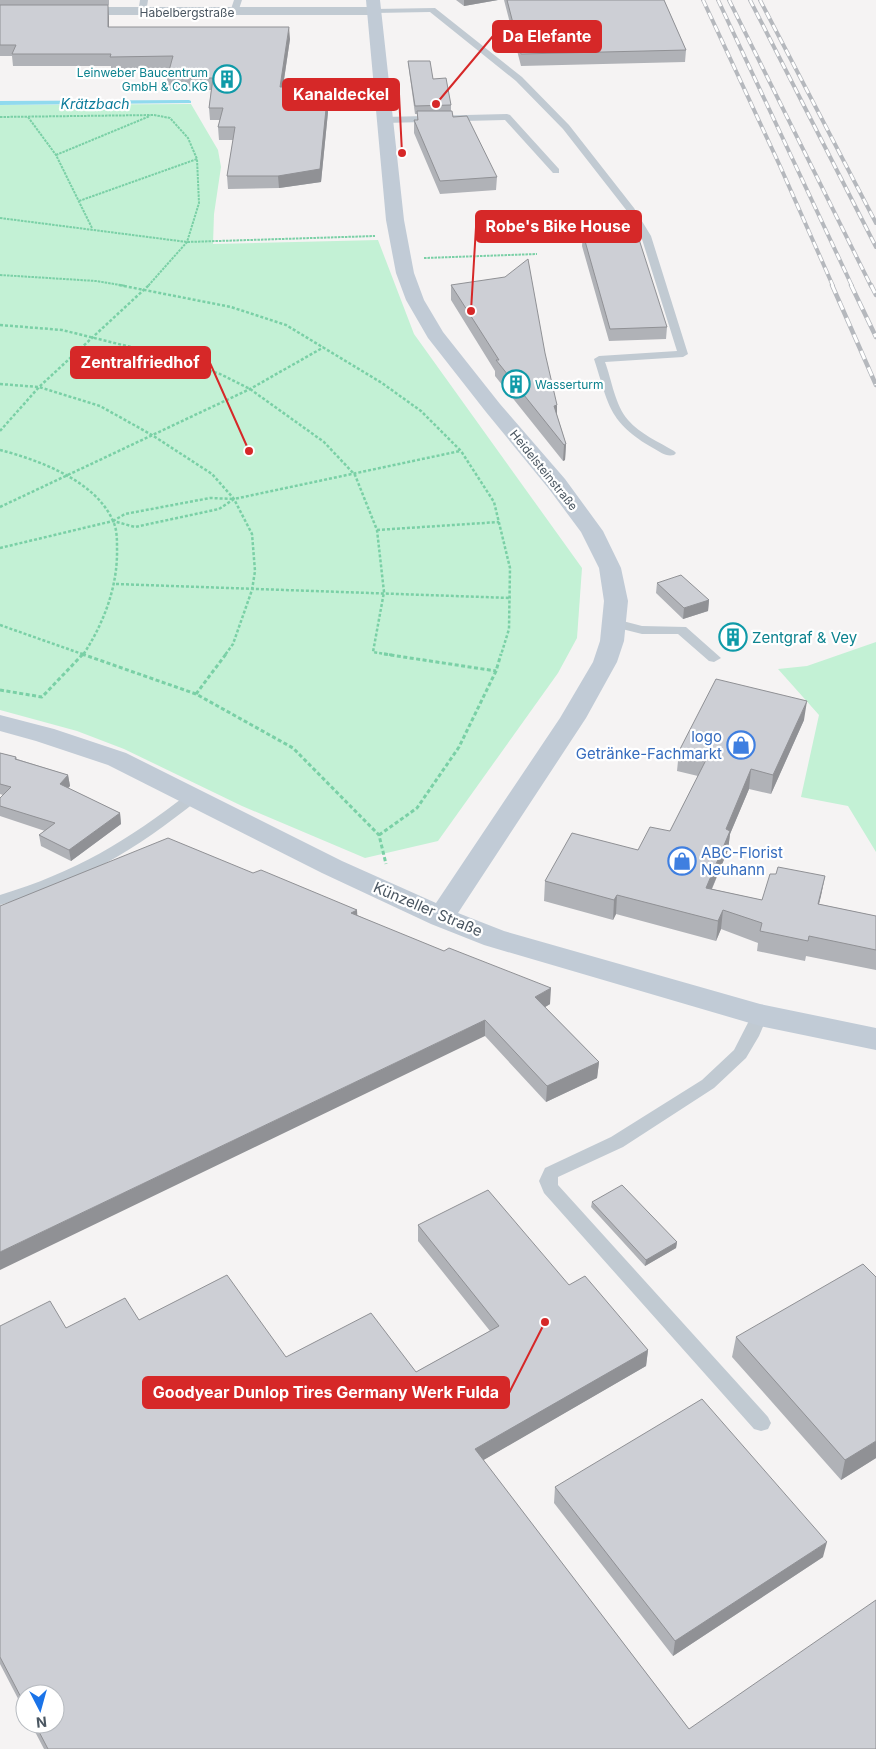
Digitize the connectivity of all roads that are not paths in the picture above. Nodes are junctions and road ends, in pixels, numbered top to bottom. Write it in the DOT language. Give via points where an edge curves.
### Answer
graph roads {
  1 [pos="143,6"];
  2 [pos="236,6"];
  3 [pos="373,6"];
  4 [pos="0,12"];
  5 [pos="384,120"];
  6 [pos="556,171"];
  7 [pos="670,453"];
  8 [pos="614,623"];
  9 [pos="714,658"];
  10 [pos="0,723"];
  11 [pos="194,796"];
  12 [pos="0,900"];
  13 [pos="441,917"];
  14 [pos="760,1014"];
  15 [pos="876,1039"];
  16 [pos="761,1423"];
  1 -- 2 [label="street, Habelbergstraße"];
  1 -- 4 [label="street, Habelbergstraße"];
  2 -- 3 [label="street, Habelbergstraße"];
  3 -- 5 [label="main road, Heidelsteinstraße"];
  3 -- 7 [label="lane" via="432,10 519,80 566,127 631,210 646,236 683,354 600,359 615,406 624,421"];
  5 -- 6 [label="lane" via="507,117"];
  5 -- 8 [label="main road, Heidelsteinstraße" via="398,236 405,273 415,300 435,334 592,531 610,568 616,601"];
  8 -- 9 [label="lane" via="642,630 681,630"];
  8 -- 13 [label="main road, Heidelsteinstraße" via="608,655 573,718"];
  10 -- 11 [label="main road, Künzeller Straße" via="117,759"];
  11 -- 12 [label="lane" via="121,850 50,884"];
  11 -- 13 [label="main road, Künzeller Straße" via="332,867"];
  13 -- 14 [label="main road, Künzeller Straße" via="534,951"];
  14 -- 15 [label="main road, Künzeller Straße"];
  14 -- 16 [label="lane" via="740,1054 708,1084 617,1142 551,1173 548,1181 550,1188"];
}
